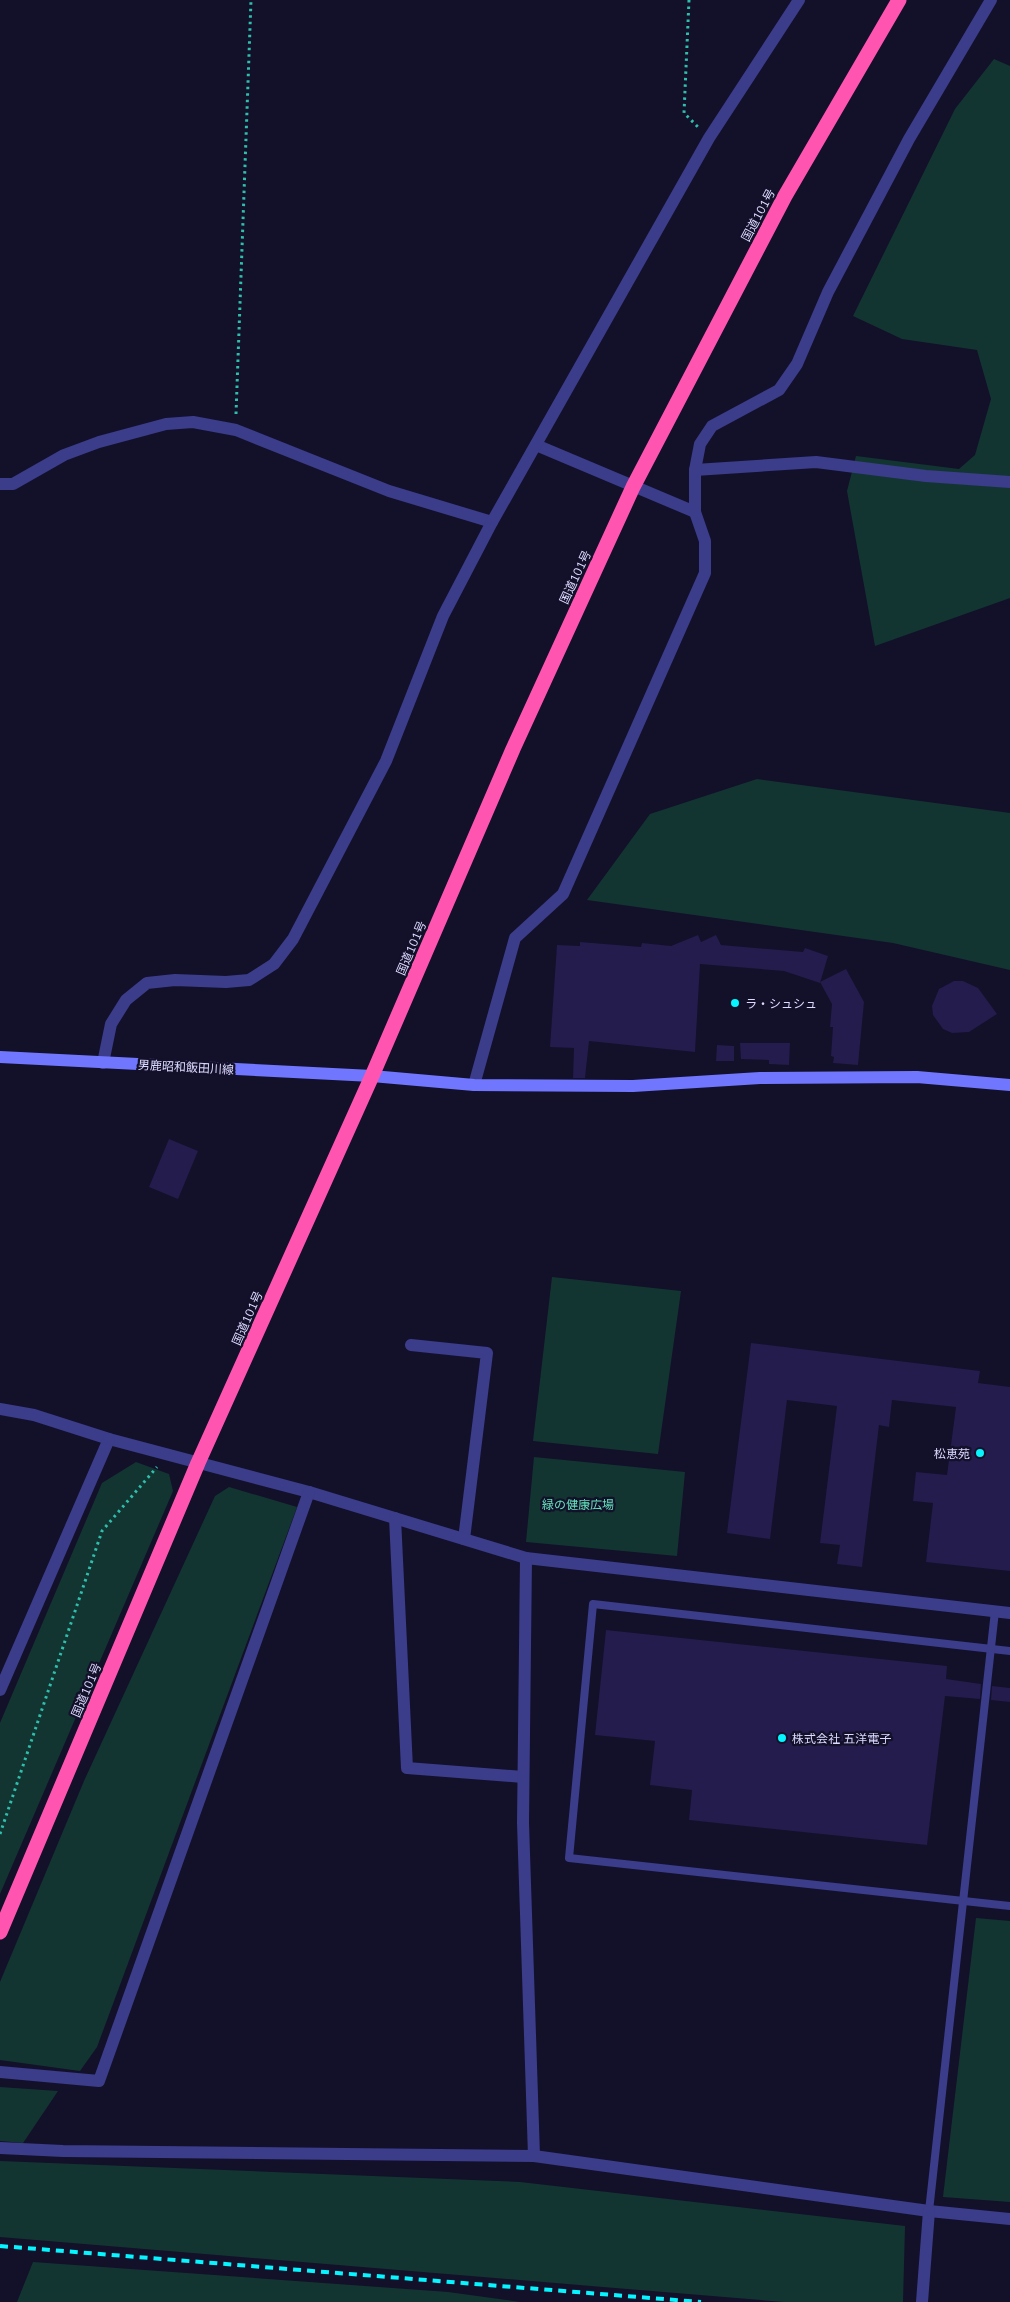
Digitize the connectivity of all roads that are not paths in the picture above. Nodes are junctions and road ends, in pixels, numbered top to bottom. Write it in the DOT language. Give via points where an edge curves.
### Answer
graph roads {
  1 [pos="799,0"];
  2 [pos="899,0"];
  3 [pos="991,0"];
  4 [pos="536,444"];
  5 [pos="695,470"];
  6 [pos="1010,482"];
  7 [pos="0,484"];
  8 [pos="633,487"];
  9 [pos="695,512"];
  10 [pos="492,522"];
  11 [pos="0,1057"];
  12 [pos="103,1063"];
  13 [pos="372,1076"];
  14 [pos="1010,1084"];
  15 [pos="474,1085"];
  16 [pos="411,1345"];
  17 [pos="0,1409"];
  18 [pos="109,1439"];
  19 [pos="198,1463"];
  20 [pos="309,1492"];
  21 [pos="395,1518"];
  22 [pos="464,1539"];
  23 [pos="526,1558"];
  24 [pos="995,1611"];
  25 [pos="1010,1613"];
  26 [pos="992,1648"];
  27 [pos="1010,1651"];
  28 [pos="0,1690"];
  29 [pos="523,1777"];
  30 [pos="964,1901"];
  31 [pos="1010,1906"];
  32 [pos="0,1932"];
  33 [pos="0,2072"];
  34 [pos="0,2148"];
  35 [pos="534,2156"];
  36 [pos="929,2211"];
  37 [pos="1010,2219"];
  38 [pos="922,2302"];
  1 -- 4 [label="street" via="709,138"];
  2 -- 8 [label="highway, 国道101号" via="785,196"];
  3 -- 5 [label="street" via="909,139 828,292 797,364 780,390 712,426 700,444"];
  4 -- 8 [label="street"];
  4 -- 10 [label="street"];
  5 -- 6 [label="street" via="816,462 926,476"];
  5 -- 9 [label="street"];
  7 -- 10 [label="street" via="13,484 64,455 99,442 166,424 193,422 236,430 389,491"];
  8 -- 9 [label="street"];
  8 -- 13 [label="highway, 国道101号" via="512,749"];
  9 -- 15 [label="street" via="705,541 705,573 563,894 515,938"];
  10 -- 12 [label="street" via="443,616 386,761 293,939 274,964 249,980 147,983 126,1000 111,1024"];
  11 -- 12 [label="street, 男鹿昭和飯田川線"];
  12 -- 13 [label="street, 男鹿昭和飯田川線"];
  13 -- 15 [label="street, 男鹿昭和飯田川線"];
  13 -- 19 [label="highway, 国道101号"];
  14 -- 15 [label="street, 男鹿昭和飯田川線" via="897,1077 760,1078 633,1086"];
  16 -- 22 [label="street" via="487,1353"];
  17 -- 18 [label="street" via="34,1414"];
  18 -- 19 [label="street"];
  18 -- 28 [label="street"];
  19 -- 20 [label="street"];
  19 -- 32 [label="highway, 国道101号"];
  20 -- 21 [label="street"];
  20 -- 33 [label="street" via="99,2081"];
  21 -- 22 [label="street"];
  21 -- 29 [label="street" via="407,1768"];
  22 -- 23 [label="street"];
  23 -- 24 [label="street"];
  23 -- 29 [label="street"];
  24 -- 25 [label="street"];
  24 -- 26 [label="lane"];
  26 -- 27 [label="lane"];
  26 -- 30 [label="lane"];
  26 -- 30 [label="lane" via="593,1604 568,1858"];
  29 -- 35 [label="street"];
  30 -- 31 [label="lane"];
  30 -- 36 [label="lane"];
  34 -- 35 [label="street"];
  35 -- 36 [label="street"];
  36 -- 37 [label="street"];
  36 -- 38 [label="street"];
}
